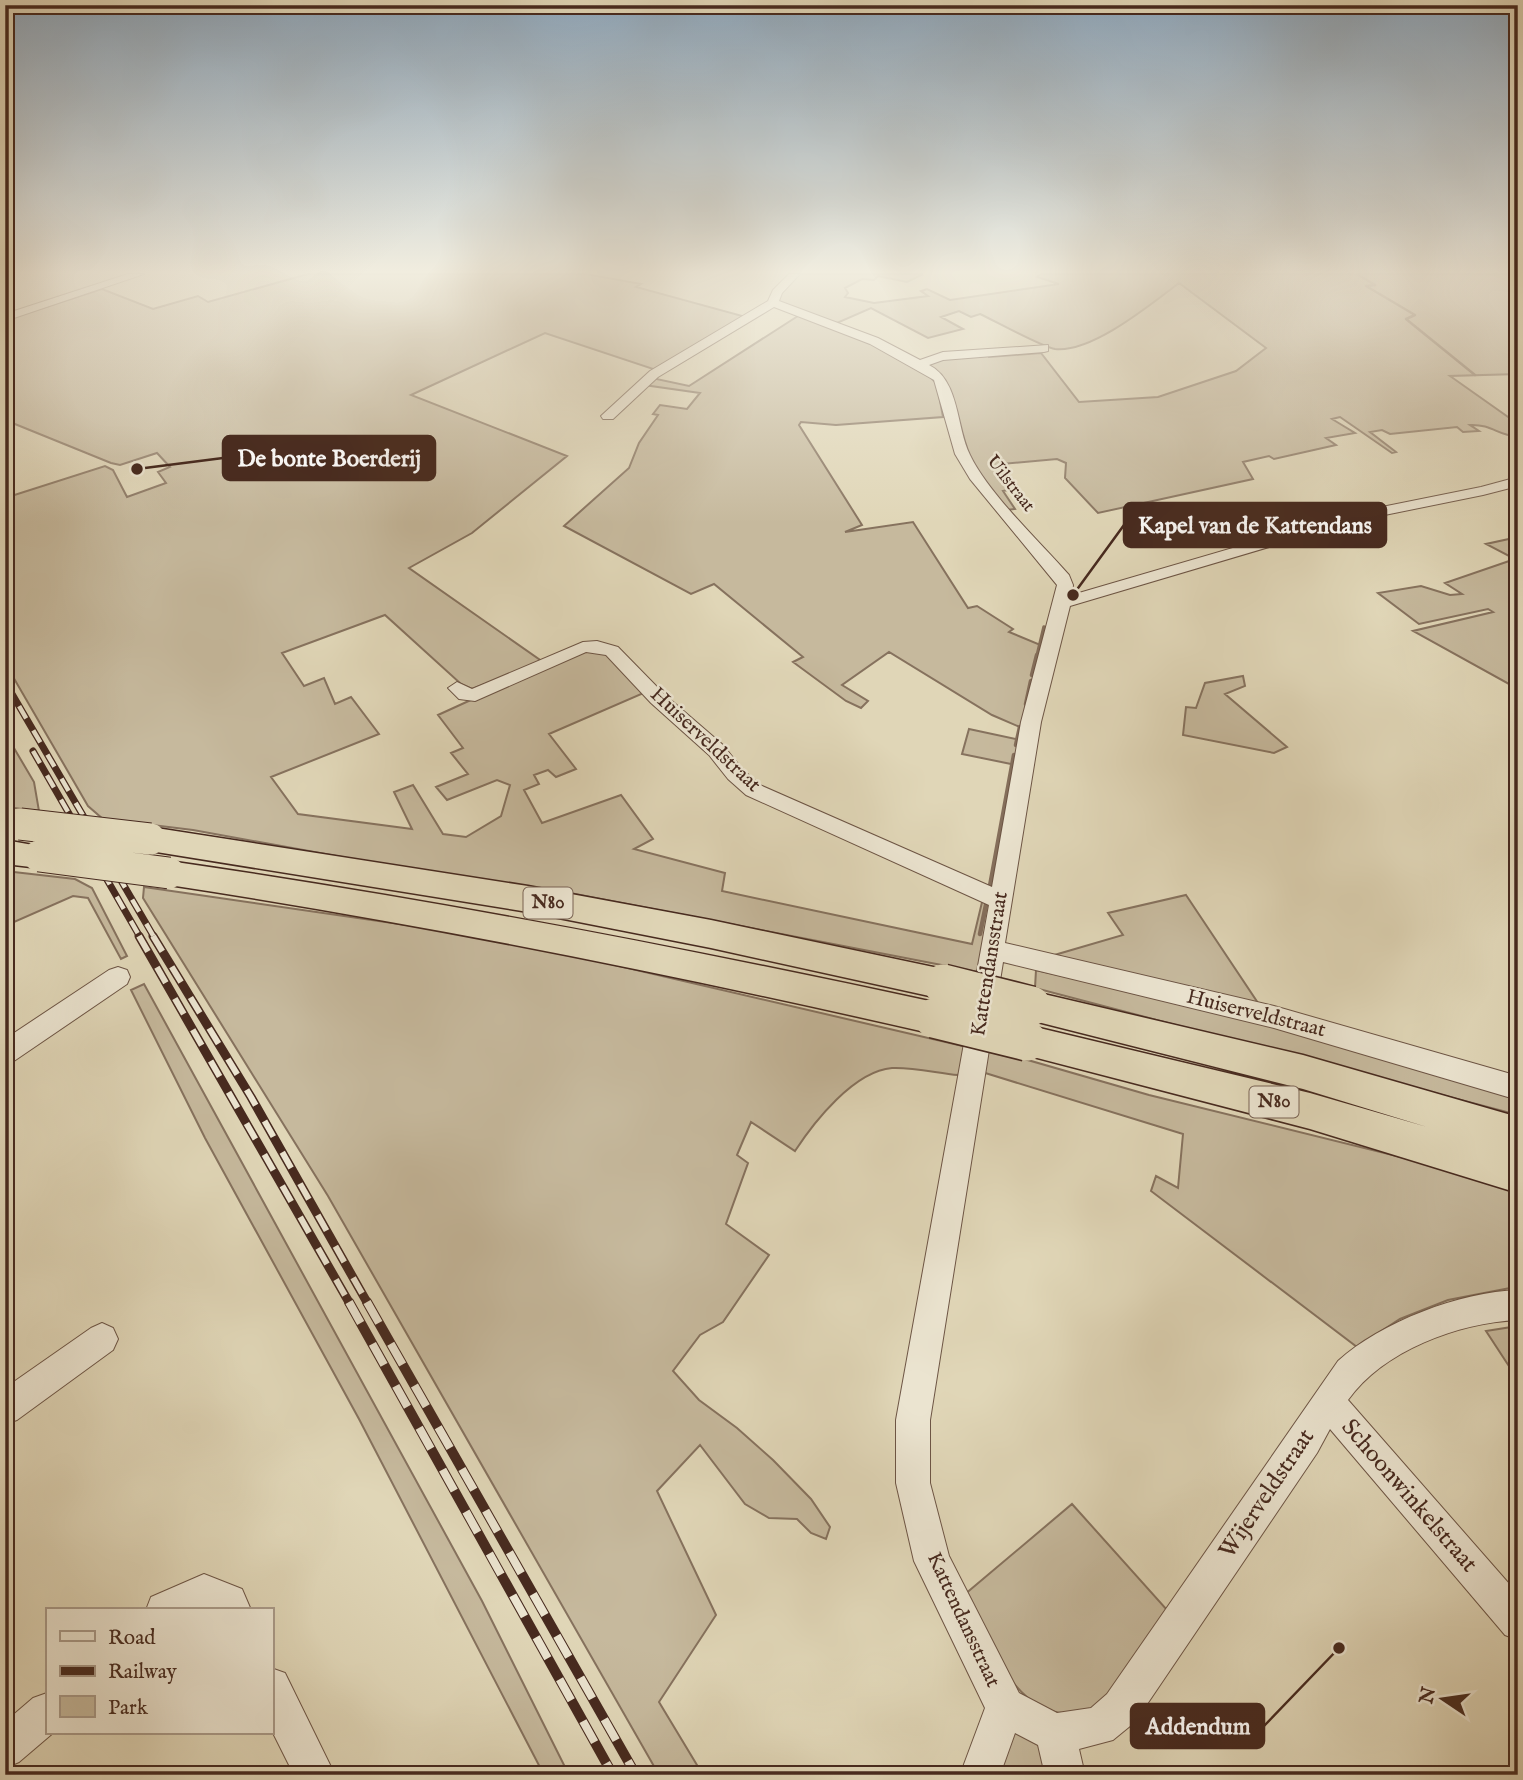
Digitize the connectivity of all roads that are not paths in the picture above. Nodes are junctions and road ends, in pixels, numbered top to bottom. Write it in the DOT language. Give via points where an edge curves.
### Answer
graph roads {
  1 [pos="682,357"];
  2 [pos="903,357"];
  3 [pos="939,357"];
  4 [pos="919,366"];
  5 [pos="608,416"];
  6 [pos="1518,481"];
  7 [pos="1064,594"];
  8 [pos="457,688"];
  9 [pos="13,823"];
  10 [pos="5,852"];
  11 [pos="1000,900"];
  12 [pos="993,950"];
  13 [pos="118,977"];
  14 [pos="939,1001"];
  15 [pos="1029,1023"];
  16 [pos="5,1053"];
  17 [pos="1518,1088"];
  18 [pos="1518,1136"];
  19 [pos="1518,1173"];
  20 [pos="1518,1305"];
  21 [pos="102,1339"];
  22 [pos="1328,1402"];
  23 [pos="5,1408"];
  24 [pos="168,1608"];
  25 [pos="232,1608"];
  26 [pos="1518,1622"];
  27 [pos="273,1691"];
  28 [pos="1005,1707"];
  29 [pos="46,1713"];
  30 [pos="1055,1733"];
  31 [pos="5,1748"];
  32 [pos="315,1775"];
  33 [pos="980,1775"];
  34 [pos="1065,1775"];
  1 -- 5 [label="street" via="654,374"];
  2 -- 4 [label="street, Uilstraat"];
  3 -- 4 [label="street"];
  4 -- 7 [label="street, Uilstraat" via="933,372 944,385 962,454 976,479 1063,579"];
  6 -- 7 [label="street" via="1357,516 1081,598"];
  7 -- 11 [label="street, Kattendansstraat" via="1031,722"];
  8 -- 11 [label="street, Huiserveldstraat" via="475,695 583,647 612,651 753,790"];
  9 -- 14 [label="highway, N80, bridge" via="150,839 528,899 712,934"];
  10 -- 14 [label="highway, N80, bridge" via="326,895 701,965"];
  11 -- 12 [label="street, Kattendansstraat"];
  12 -- 17 [label="street, Huiserveldstraat" via="1274,1017"];
  12 -- 28 [label="street, Kattendansstraat" via="913,1420 913,1483 932,1561"];
  13 -- 16 [label="street"];
  14 -- 15 [label="highway, N80, bridge"];
  15 -- 18 [label="highway, N80" via="1303,1072"];
  15 -- 19 [label="highway, N80"];
  20 -- 22 [label="street, Wijerveldstraat" via="1445,1319 1390,1346 1356,1366"];
  21 -- 23 [label="street"];
  22 -- 26 [label="street, Schoonwinkelstraat"];
  22 -- 30 [label="street, Wijerveldstraat" via="1121,1708 1100,1726"];
  24 -- 25 [label="street" via="204,1592 229,1602"];
  27 -- 32 [label="street"];
  28 -- 30 [label="street"];
  28 -- 33 [label="street, Kattendansstraat"];
  29 -- 31 [label="street"];
  30 -- 34 [label="street"];
}
